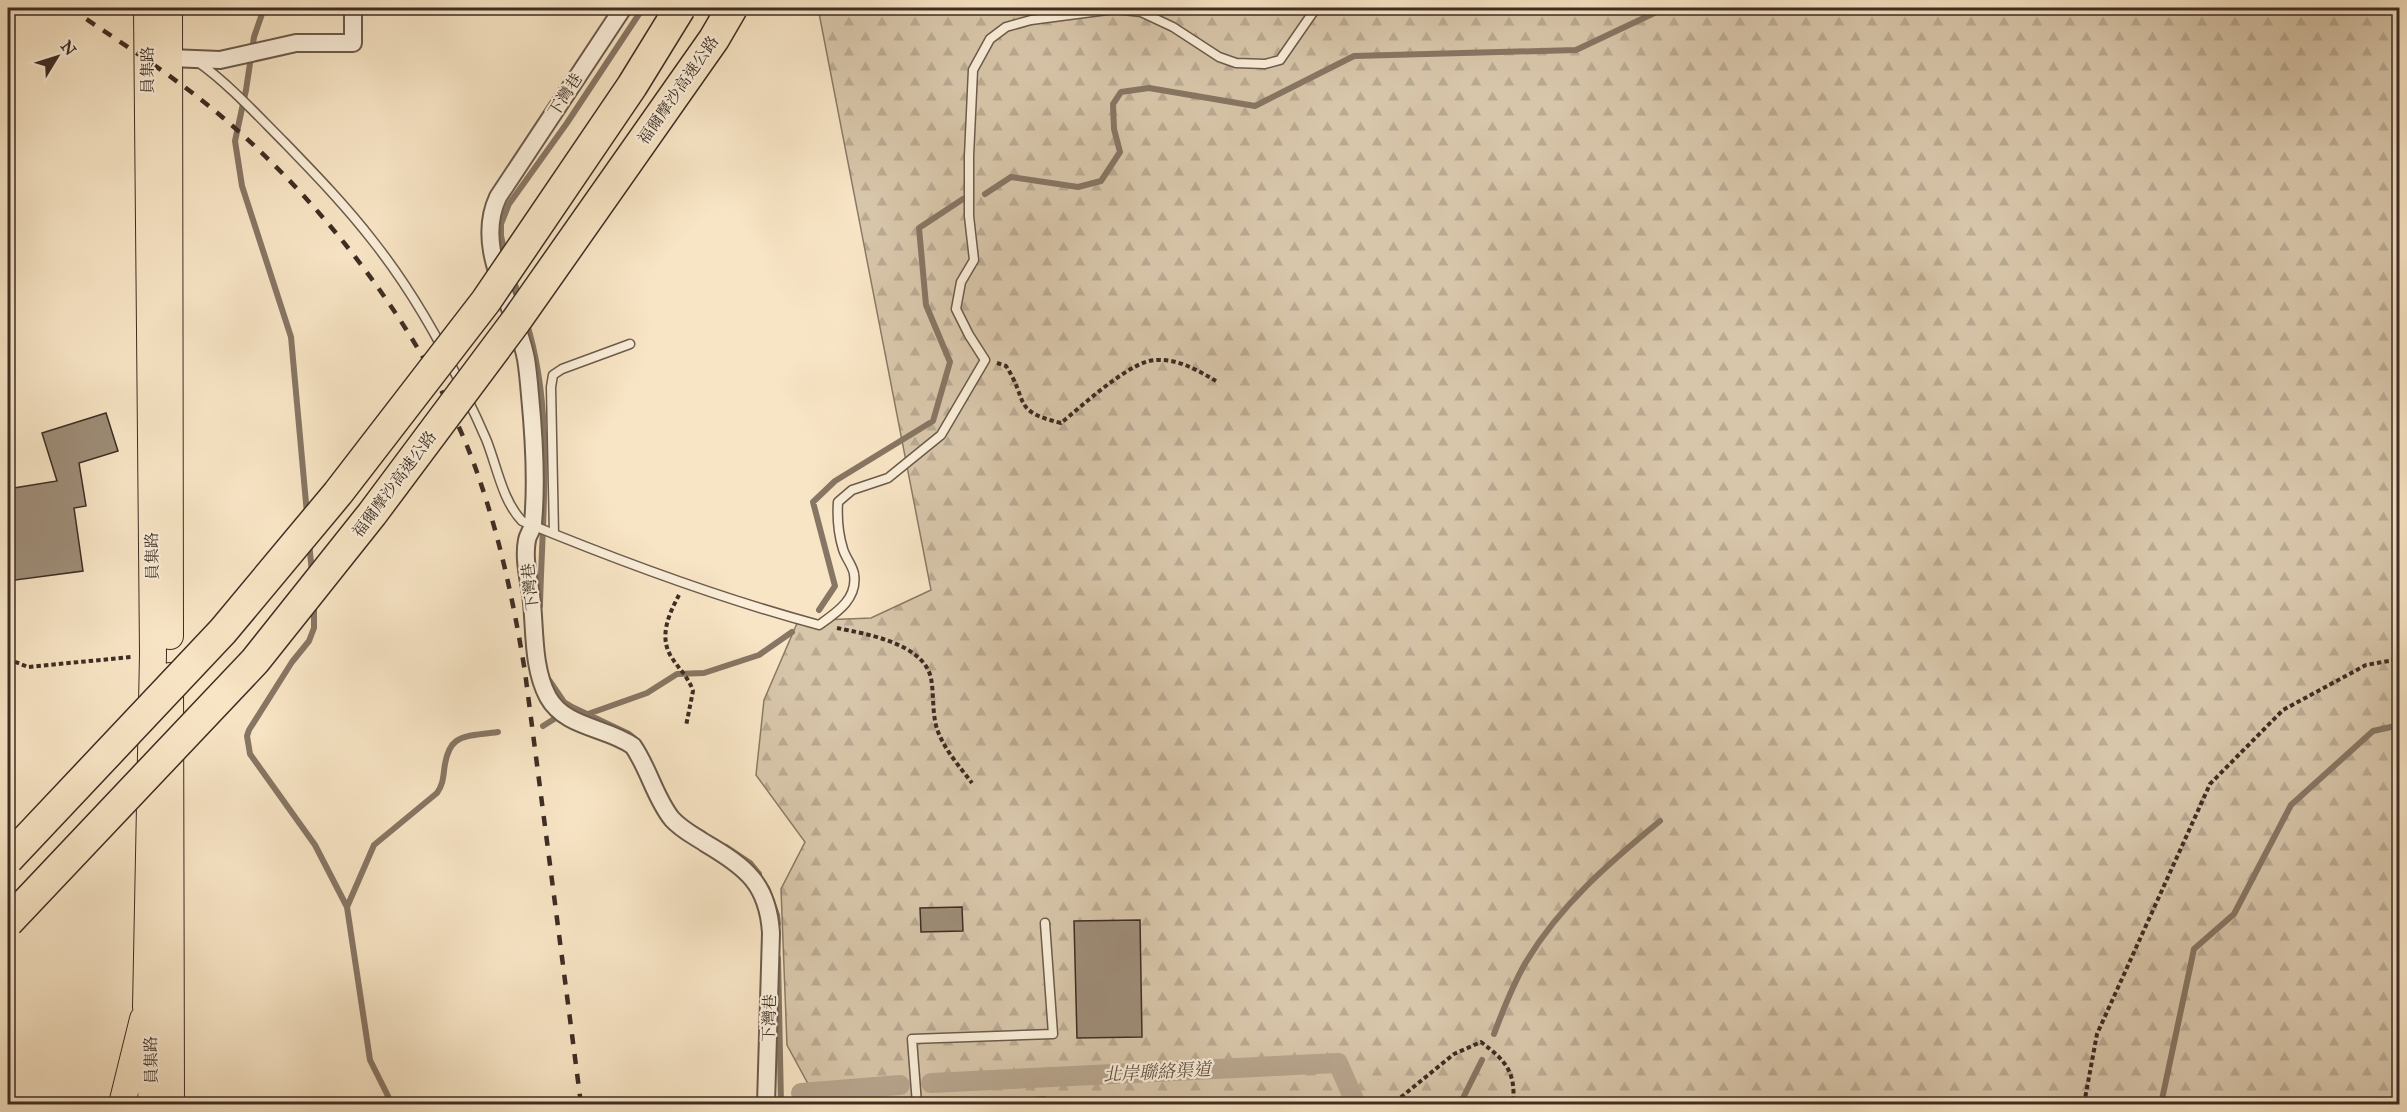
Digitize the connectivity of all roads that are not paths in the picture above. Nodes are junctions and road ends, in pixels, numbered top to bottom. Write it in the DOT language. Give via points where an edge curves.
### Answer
graph roads {
  1 [pos="147,8"];
  2 [pos="169,8"];
  3 [pos="353,8"];
  4 [pos="623,8"];
  5 [pos="680,8"];
  6 [pos="732,8"];
  7 [pos="1316,8"];
  8 [pos="182,59"];
  9 [pos="630,344"];
  10 [pos="533,526"];
  11 [pos="554,534"];
  12 [pos="8,860"];
  13 [pos="8,922"];
  14 [pos="1045,923"];
  15 [pos="146,1007"];
  16 [pos="122,1104"];
  17 [pos="151,1104"];
  18 [pos="171,1104"];
  19 [pos="766,1104"];
  20 [pos="917,1104"];
  1 -- 15 [label="main road, 員集路" via="153,654"];
  2 -- 8 [label="main road, 員集路"];
  3 -- 8 [label="street" via="353,43 296,43 220,60"];
  4 -- 10 [label="street, 下灣巷" via="498,197 489,221 492,251 526,358 534,463"];
  5 -- 12 [label="highway, bridge" via="632,86 486,301 338,493 223,631"];
  6 -- 13 [label="highway, 福爾摩沙高速公路, bridge" via="516,321 372,514 255,661"];
  7 -- 11 [label="lane" via="1280,60 1265,64 1236,63 1219,57 1141,12 1115,9 1031,20 1006,27 990,39 973,70 969,216 974,260 961,282 956,309 985,360 941,435 888,478 852,490 838,502 837,521 843,549 854,574 852,594 840,611 819,625 763,610"];
  8 -- 10 [label="lane" via="231,89 327,186 374,241 452,366 486,438 514,513"];
  8 -- 18 [label="main road, 員集路"];
  9 -- 11 [label="lane" via="553,375"];
  10 -- 11 [label="lane"];
  10 -- 19 [label="street, 下灣巷" via="527,539 526,558 537,662 547,696 563,713 633,747 674,821 745,869 764,896 771,933"];
  14 -- 20 [label="lane" via="1053,1034 912,1039"];
  15 -- 16 [label="main road"];
  15 -- 17 [label="main road, 員集路" via="153,1041"];
}
